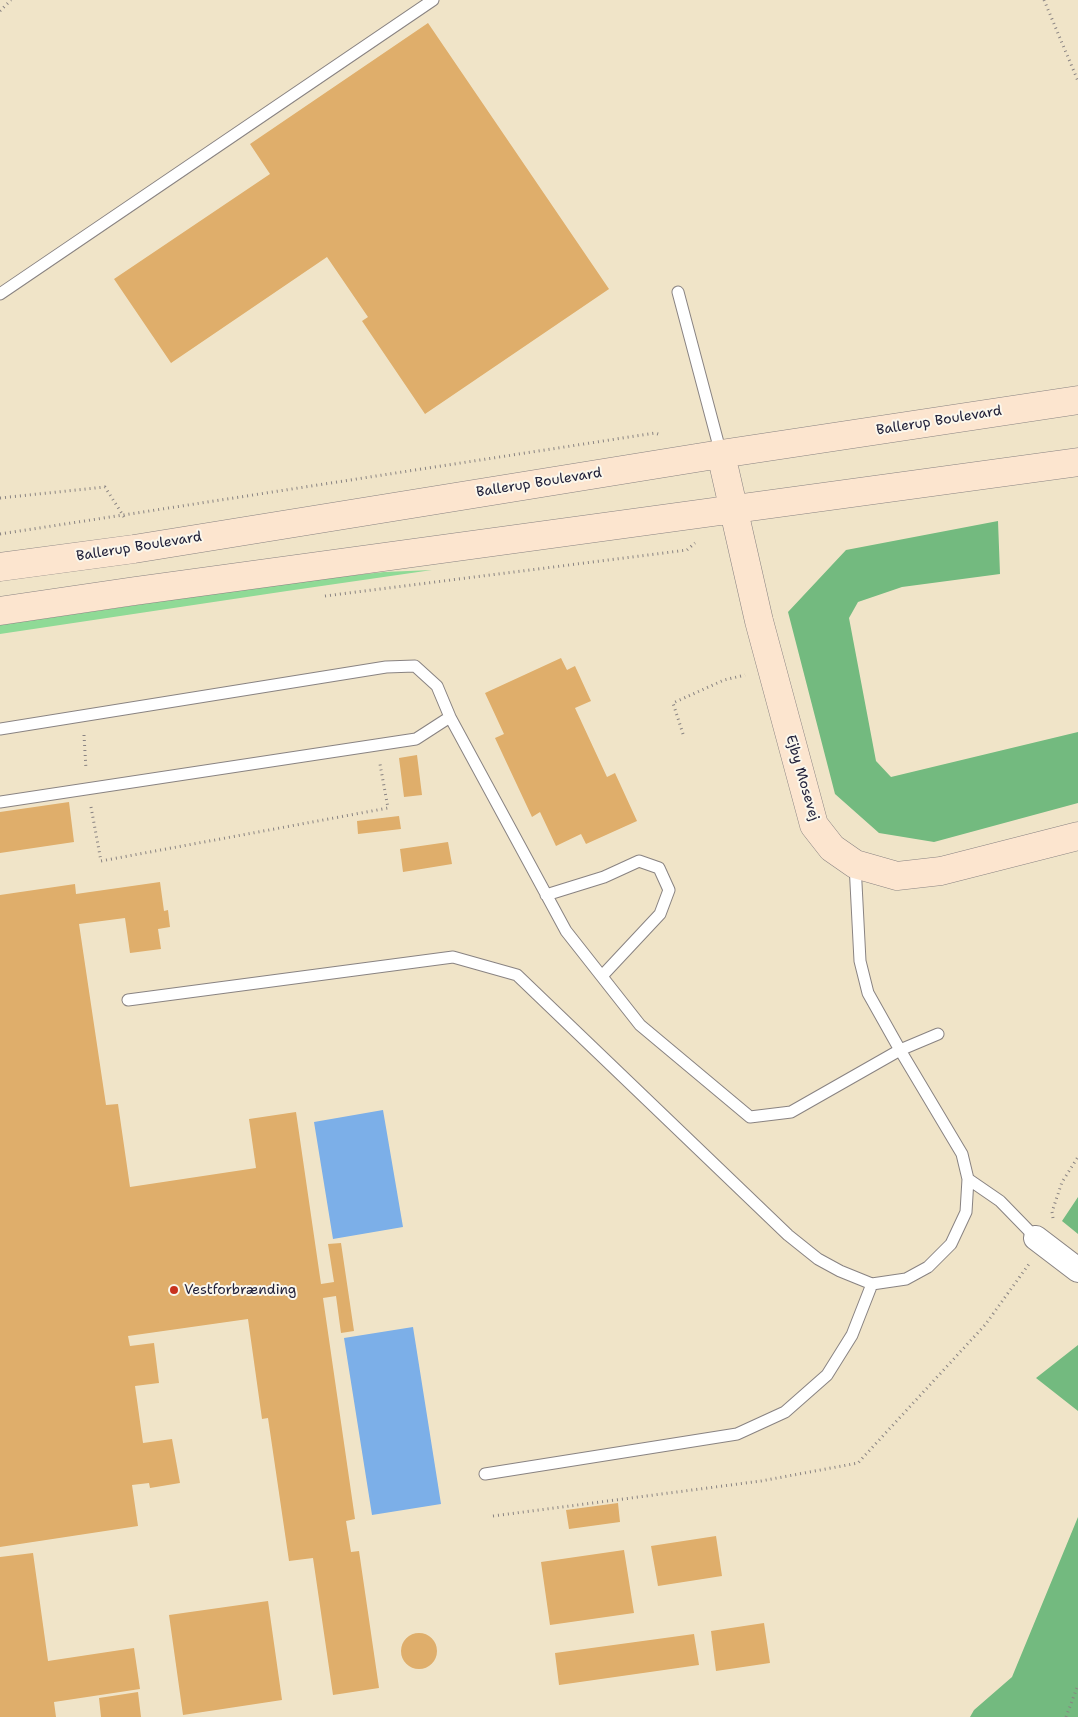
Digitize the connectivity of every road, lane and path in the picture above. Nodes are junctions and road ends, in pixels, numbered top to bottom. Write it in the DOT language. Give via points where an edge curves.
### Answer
graph roads {
  1 [pos="11,0"];
  2 [pos="433,0"];
  3 [pos="1044,0"];
  4 [pos="0,11"];
  5 [pos="1078,81"];
  6 [pos="678,292"];
  7 [pos="0,294"];
  8 [pos="1078,400"];
  9 [pos="664,436"];
  10 [pos="721,454"];
  11 [pos="1078,462"];
  12 [pos="0,498"];
  13 [pos="732,510"];
  14 [pos="124,516"];
  15 [pos="0,534"];
  16 [pos="134,549"];
  17 [pos="0,567"];
  18 [pos="0,611"];
  19 [pos="772,669"];
  20 [pos="83,717"];
  21 [pos="450,718"];
  22 [pos="0,729"];
  23 [pos="683,734"];
  24 [pos="377,745"];
  25 [pos="87,788"];
  26 [pos="0,802"];
  27 [pos="1078,836"];
  28 [pos="855,864"];
  29 [pos="546,894"];
  30 [pos="602,976"];
  31 [pos="128,1000"];
  32 [pos="938,1034"];
  33 [pos="900,1050"];
  34 [pos="1078,1157"];
  35 [pos="968,1178"];
  36 [pos="1046,1245"];
  37 [pos="1078,1270"];
  38 [pos="872,1284"];
  39 [pos="485,1474"];
  40 [pos="493,1516"];
  41 [pos="1078,1685"];
  42 [pos="1066,1717"];
  1 -- 4 [label="path"];
  2 -- 7 [label="lane"];
  3 -- 5 [label="path"];
  6 -- 10 [label="lane"];
  8 -- 10 [label="street, Ballerup Boulevard"];
  9 -- 14 [label="path" via="655,433"];
  10 -- 13 [label="street, Ejby Mosevej"];
  10 -- 16 [label="street, Ballerup Boulevard"];
  11 -- 13 [label="street"];
  12 -- 14 [label="path" via="105,487"];
  13 -- 18 [label="street"];
  13 -- 19 [label="street, Ejby Mosevej"];
  14 -- 15 [label="path"];
  14 -- 16 [label="path"];
  16 -- 17 [label="street, Ballerup Boulevard"];
  19 -- 23 [label="path" via="724,680 674,703"];
  19 -- 28 [label="street, Ejby Mosevej" via="814,825 832,848"];
  20 -- 21 [label="lane" via="386,667 415,666 437,686"];
  20 -- 22 [label="lane"];
  20 -- 25 [label="path"];
  21 -- 24 [label="lane" via="416,739"];
  21 -- 29 [label="lane"];
  24 -- 25 [label="lane"];
  24 -- 25 [label="path" via="388,808 101,861"];
  25 -- 26 [label="lane"];
  27 -- 28 [label="street, Ejby Mosevej" via="941,870 897,876"];
  28 -- 33 [label="lane" via="860,961 868,992"];
  29 -- 30 [label="lane" via="566,931"];
  29 -- 30 [label="lane" via="604,877 639,860 659,868 669,890 660,914"];
  30 -- 33 [label="lane" via="640,1025 750,1117 791,1112"];
  31 -- 38 [label="lane" via="453,957 517,975 788,1236 818,1259"];
  32 -- 33 [label="lane"];
  33 -- 35 [label="lane" via="962,1154"];
  34 -- 36 [label="path" via="1062,1182"];
  35 -- 36 [label="lane" via="1000,1201"];
  35 -- 38 [label="lane" via="966,1212 951,1244 928,1268 906,1278"];
  36 -- 37 [label="street"];
  36 -- 40 [label="path" via="985,1325 858,1463 761,1481"];
  38 -- 39 [label="lane" via="852,1334 827,1375 785,1412 736,1434"];
  41 -- 42 [label="path"];
}
